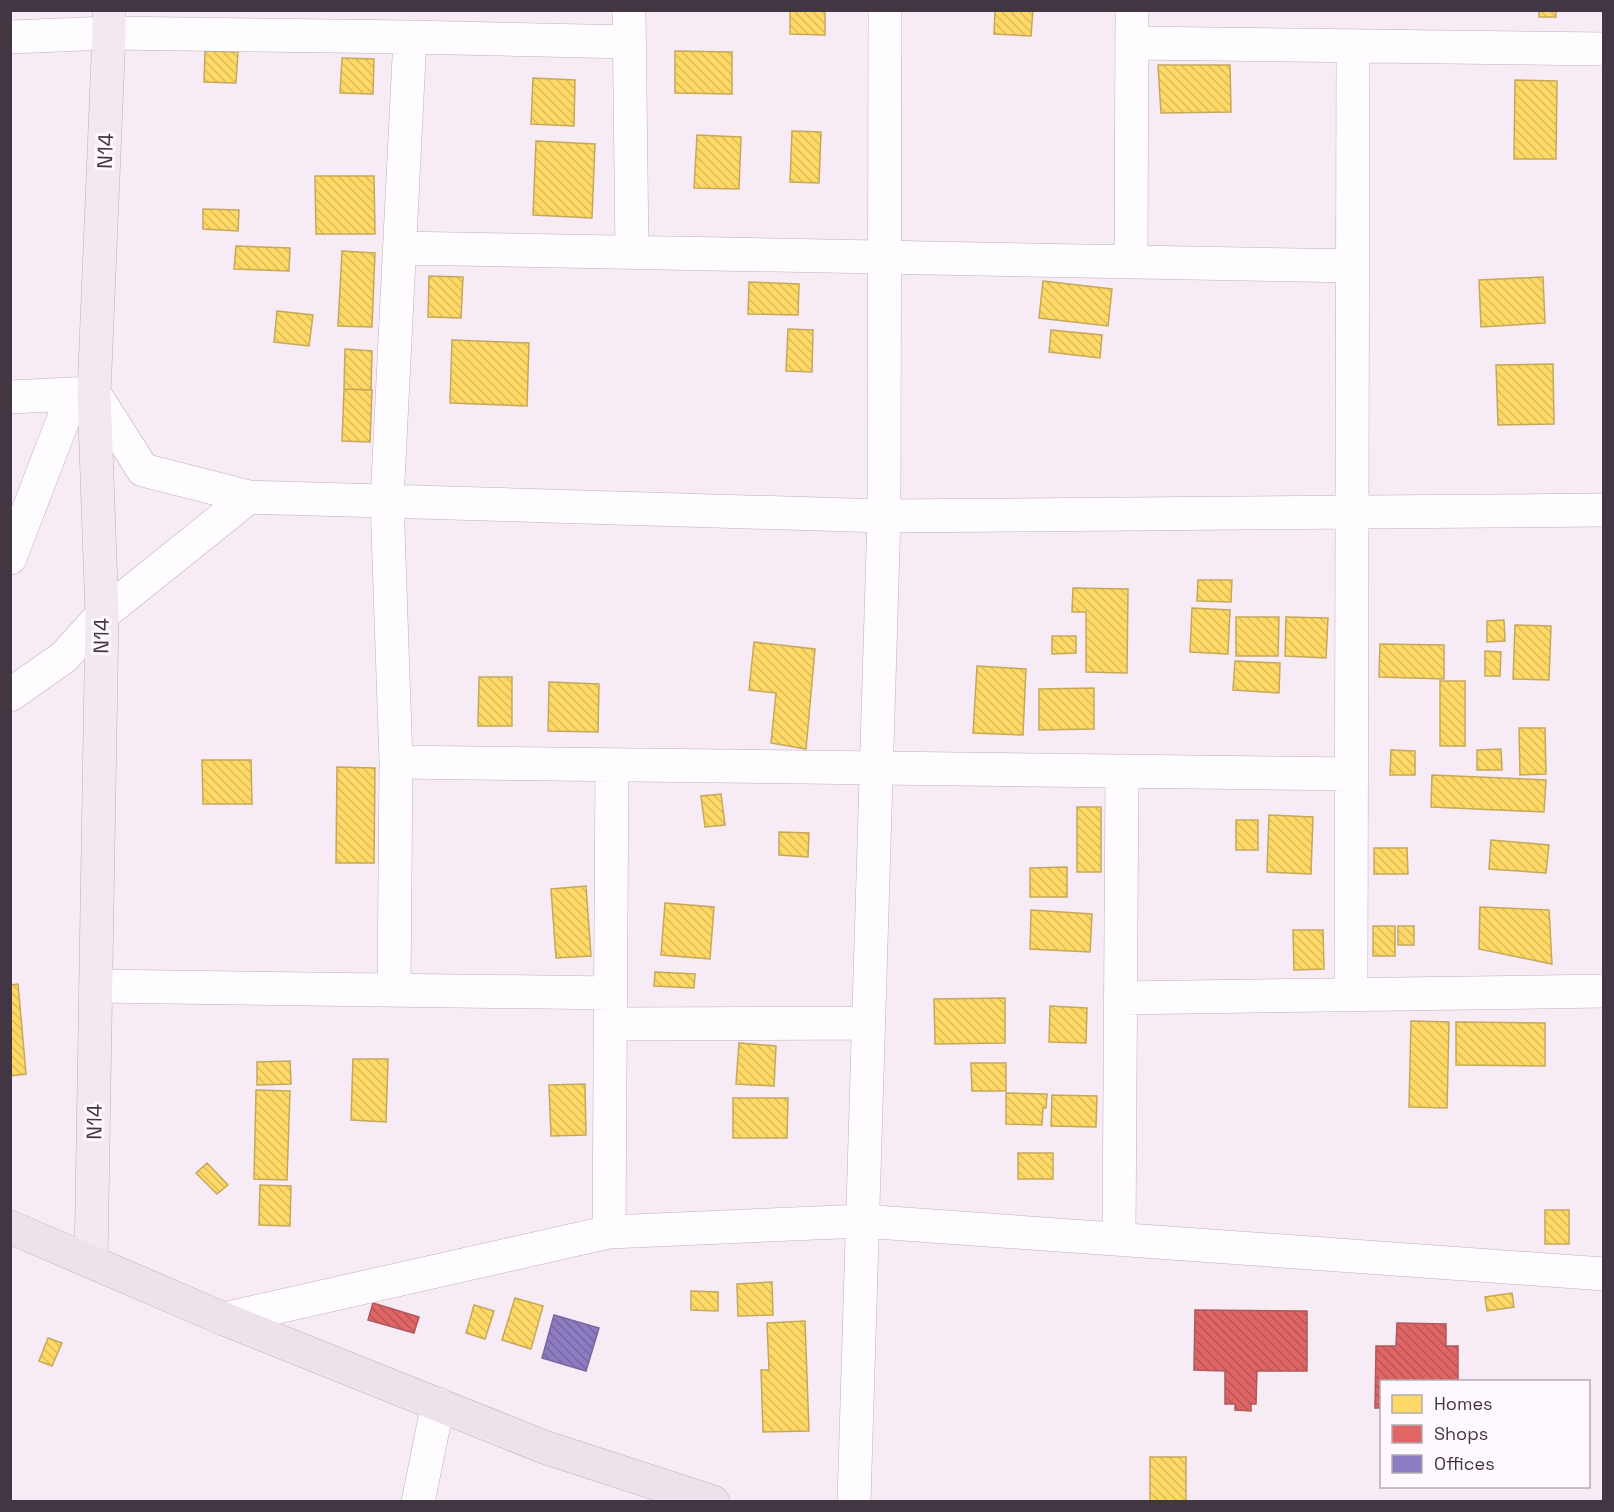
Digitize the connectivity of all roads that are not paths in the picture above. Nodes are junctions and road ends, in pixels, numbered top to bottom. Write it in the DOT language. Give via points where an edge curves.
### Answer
graph roads {
  1 [pos="885,10"];
  2 [pos="1132,10"];
  3 [pos="109,22"];
  4 [pos="629,26"];
  5 [pos="10,37"];
  6 [pos="410,37"];
  7 [pos="1132,43"];
  8 [pos="1353,46"];
  9 [pos="1604,49"];
  10 [pos="400,248"];
  11 [pos="632,252"];
  12 [pos="884,257"];
  13 [pos="1131,261"];
  14 [pos="1353,266"];
  15 [pos="84,394"];
  16 [pos="10,397"];
  17 [pos="249,497"];
  18 [pos="387,501"];
  19 [pos="1604,510"];
  20 [pos="1352,512"];
  21 [pos="884,516"];
  22 [pos="10,558"];
  23 [pos="102,615"];
  24 [pos="10,695"];
  25 [pos="396,762"];
  26 [pos="612,765"];
  27 [pos="877,768"];
  28 [pos="1122,771"];
  29 [pos="1352,774"];
  30 [pos="96,986"];
  31 [pos="394,990"];
  32 [pos="1604,991"];
  33 [pos="1352,994"];
  34 [pos="1121,998"];
  35 [pos="611,1009"];
  36 [pos="868,1023"];
  37 [pos="862,1221"];
  38 [pos="10,1227"];
  39 [pos="609,1232"];
  40 [pos="1119,1239"];
  41 [pos="91,1262"];
  42 [pos="1604,1274"];
  43 [pos="224,1319"];
  44 [pos="438,1404"];
  45 [pos="418,1502"];
  46 [pos="713,1502"];
  47 [pos="854,1502"];
  1 -- 12 [label="street"];
  2 -- 7 [label="street"];
  3 -- 5 [label="street"];
  3 -- 6 [label="street"];
  3 -- 15 [label="main road, N14"];
  4 -- 6 [label="street"];
  4 -- 11 [label="street"];
  6 -- 10 [label="street"];
  7 -- 8 [label="street"];
  7 -- 13 [label="street"];
  8 -- 9 [label="street"];
  8 -- 14 [label="street"];
  10 -- 11 [label="street"];
  10 -- 18 [label="street"];
  11 -- 12 [label="street"];
  12 -- 13 [label="street"];
  12 -- 21 [label="street"];
  13 -- 14 [label="street"];
  14 -- 20 [label="street"];
  15 -- 16 [label="street"];
  15 -- 17 [label="street" via="143,470"];
  15 -- 22 [label="street"];
  15 -- 23 [label="main road, N14"];
  17 -- 18 [label="street"];
  17 -- 23 [label="street"];
  18 -- 21 [label="street"];
  18 -- 25 [label="street"];
  19 -- 20 [label="street"];
  20 -- 21 [label="street"];
  20 -- 29 [label="street"];
  21 -- 27 [label="street"];
  23 -- 24 [label="street" via="64,657"];
  23 -- 30 [label="main road, N14"];
  25 -- 26 [label="street"];
  25 -- 31 [label="street"];
  26 -- 27 [label="street"];
  26 -- 35 [label="street"];
  27 -- 28 [label="street"];
  27 -- 36 [label="street"];
  28 -- 29 [label="street"];
  28 -- 34 [label="street"];
  29 -- 33 [label="street"];
  30 -- 31 [label="street"];
  30 -- 41 [label="main road, N14"];
  31 -- 35 [label="street"];
  32 -- 33 [label="street"];
  33 -- 34 [label="street"];
  34 -- 40 [label="street"];
  35 -- 36 [label="street"];
  35 -- 39 [label="street"];
  36 -- 37 [label="street"];
  37 -- 39 [label="street"];
  37 -- 40 [label="street"];
  37 -- 47 [label="street"];
  38 -- 41 [label="highway"];
  39 -- 43 [label="street"];
  40 -- 42 [label="street"];
  41 -- 43 [label="highway"];
  43 -- 44 [label="highway"];
  44 -- 45 [label="street"];
  44 -- 46 [label="highway" via="544,1447"];
}
